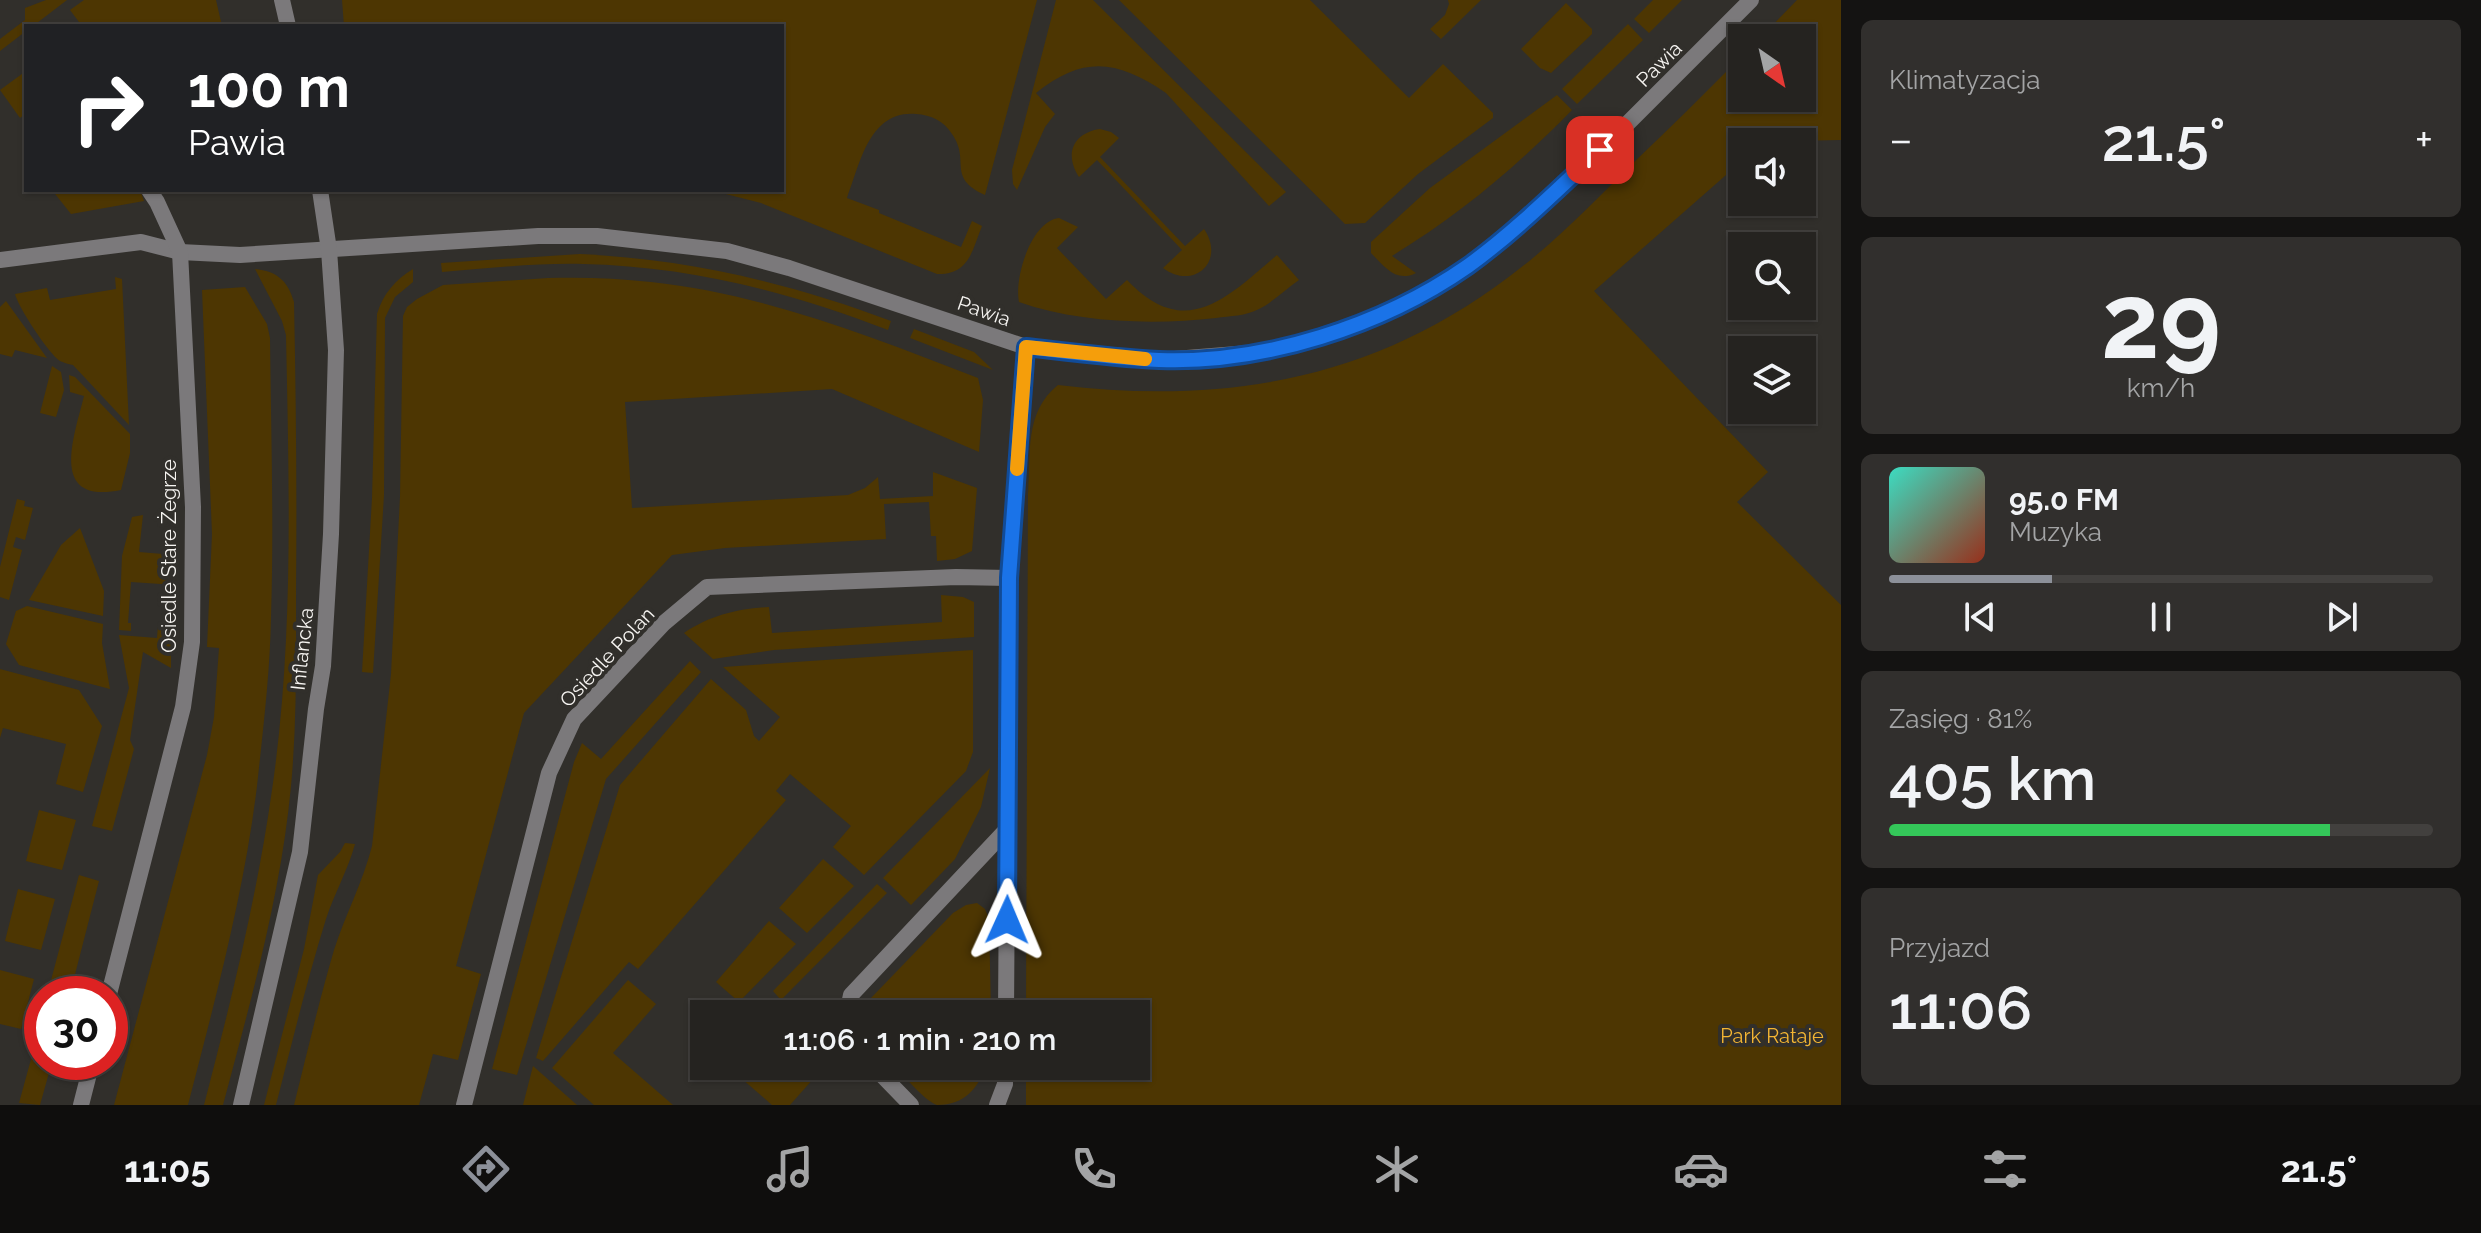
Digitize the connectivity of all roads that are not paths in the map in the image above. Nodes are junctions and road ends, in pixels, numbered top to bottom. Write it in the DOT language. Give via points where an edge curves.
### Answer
graph roads {
  1 [pos="282,0"];
  2 [pos="1751,0"];
  3 [pos="288,24"];
  4 [pos="150,192"];
  5 [pos="320,192"];
  6 [pos="329,250"];
  7 [pos="180,252"];
  8 [pos="0,260"];
  9 [pos="1026,347"];
  10 [pos="1009,578"];
  11 [pos="1009,827"];
  12 [pos="114,976"];
  13 [pos="850,1000"];
  14 [pos="1006,1000"];
  15 [pos="87,1080"];
  16 [pos="887,1080"];
  17 [pos="1005,1080"];
  18 [pos="81,1105"];
  19 [pos="241,1105"];
  20 [pos="464,1105"];
  21 [pos="911,1105"];
  22 [pos="997,1105"];
  1 -- 3 [label="street"];
  2 -- 9 [label="street, Pawia" via="1515,229 1424,294 1331,334 1262,352 1162,360"];
  4 -- 7 [label="street, Osiedle Stare Żegrze"];
  5 -- 6 [label="street, Inflancka"];
  6 -- 7 [label="street"];
  6 -- 9 [label="street, Pawia" via="538,236 656,241 727,251 789,268"];
  6 -- 19 [label="street, Inflancka" via="336,423 323,666 300,852"];
  7 -- 8 [label="street" via="141,242"];
  7 -- 12 [label="street, Osiedle Stare Żegrze" via="193,507 192,642 183,707"];
  9 -- 10 [label="street"];
  10 -- 11 [label="street"];
  10 -- 20 [label="street, Osiedle Polan" via="707,587 664,623 574,719 549,773"];
  11 -- 13 [label="street"];
  11 -- 14 [label="street"];
  15 -- 18 [label="street"];
  16 -- 21 [label="street"];
  17 -- 22 [label="street"];
}
